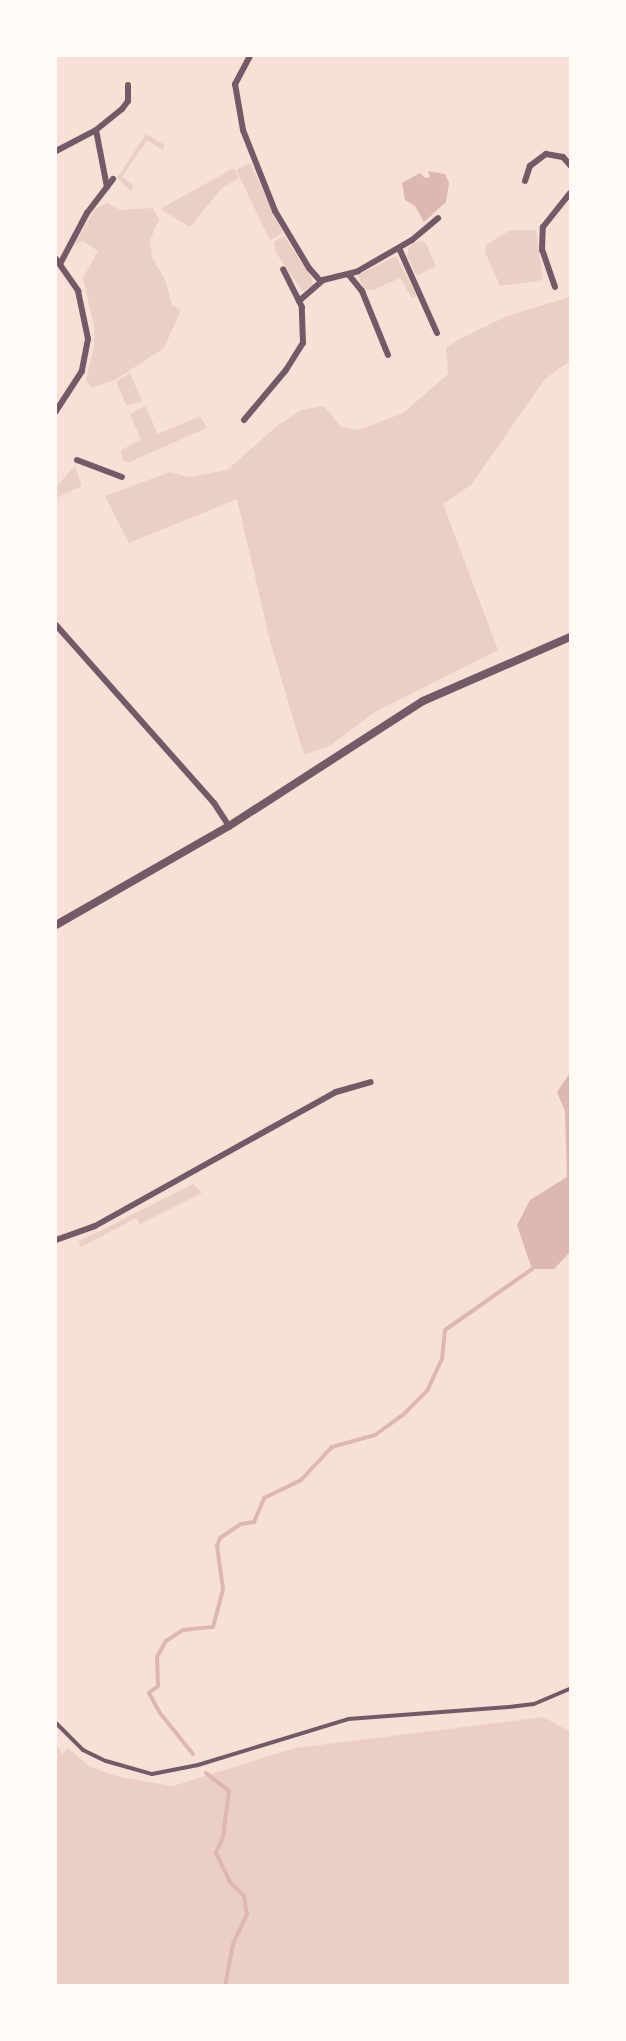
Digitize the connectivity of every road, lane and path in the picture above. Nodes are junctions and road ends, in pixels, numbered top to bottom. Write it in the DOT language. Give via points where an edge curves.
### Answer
graph roads {
  1 [pos="250,56"];
  2 [pos="128,85"];
  3 [pos="96,130"];
  4 [pos="56,151"];
  5 [pos="570,165"];
  6 [pos="113,179"];
  7 [pos="525,181"];
  8 [pos="107,188"];
  9 [pos="570,193"];
  10 [pos="438,218"];
  11 [pos="399,248"];
  12 [pos="58,262"];
  13 [pos="283,268"];
  14 [pos="350,275"];
  15 [pos="321,282"];
  16 [pos="555,287"];
  17 [pos="299,301"];
  18 [pos="437,333"];
  19 [pos="388,355"];
  20 [pos="56,411"];
  21 [pos="244,420"];
  22 [pos="77,460"];
  23 [pos="122,477"];
  24 [pos="56,625"];
  25 [pos="570,637"];
  26 [pos="229,826"];
  27 [pos="56,925"];
  28 [pos="371,1082"];
  29 [pos="56,1240"];
  30 [pos="570,1689"];
  31 [pos="56,1723"];
  1 -- 15 [label="street" via="235,84 243,130 275,211"];
  2 -- 3 [label="street" via="128,100 122,110"];
  3 -- 4 [label="street"];
  3 -- 8 [label="street"];
  5 -- 7 [label="street" via="563,156 546,154 530,166"];
  6 -- 8 [label="street"];
  8 -- 12 [label="street"];
  9 -- 16 [label="street" via="543,227 542,250"];
  10 -- 11 [label="street"];
  11 -- 14 [label="street"];
  11 -- 18 [label="street"];
  12 -- 20 [label="street" via="78,291 88,339 82,371"];
  13 -- 17 [label="street"];
  14 -- 15 [label="street"];
  14 -- 19 [label="street" via="362,291"];
  15 -- 17 [label="street"];
  17 -- 21 [label="street" via="305,331 298,354"];
  22 -- 23 [label="street"];
  24 -- 26 [label="street" via="214,803"];
  25 -- 26 [label="street" via="423,701"];
  26 -- 27 [label="street"];
  28 -- 29 [label="street" via="336,1092 121,1212"];
  30 -- 31 [label="lane" via="534,1704 348,1719 198,1766 152,1774 83,1750"];
}
